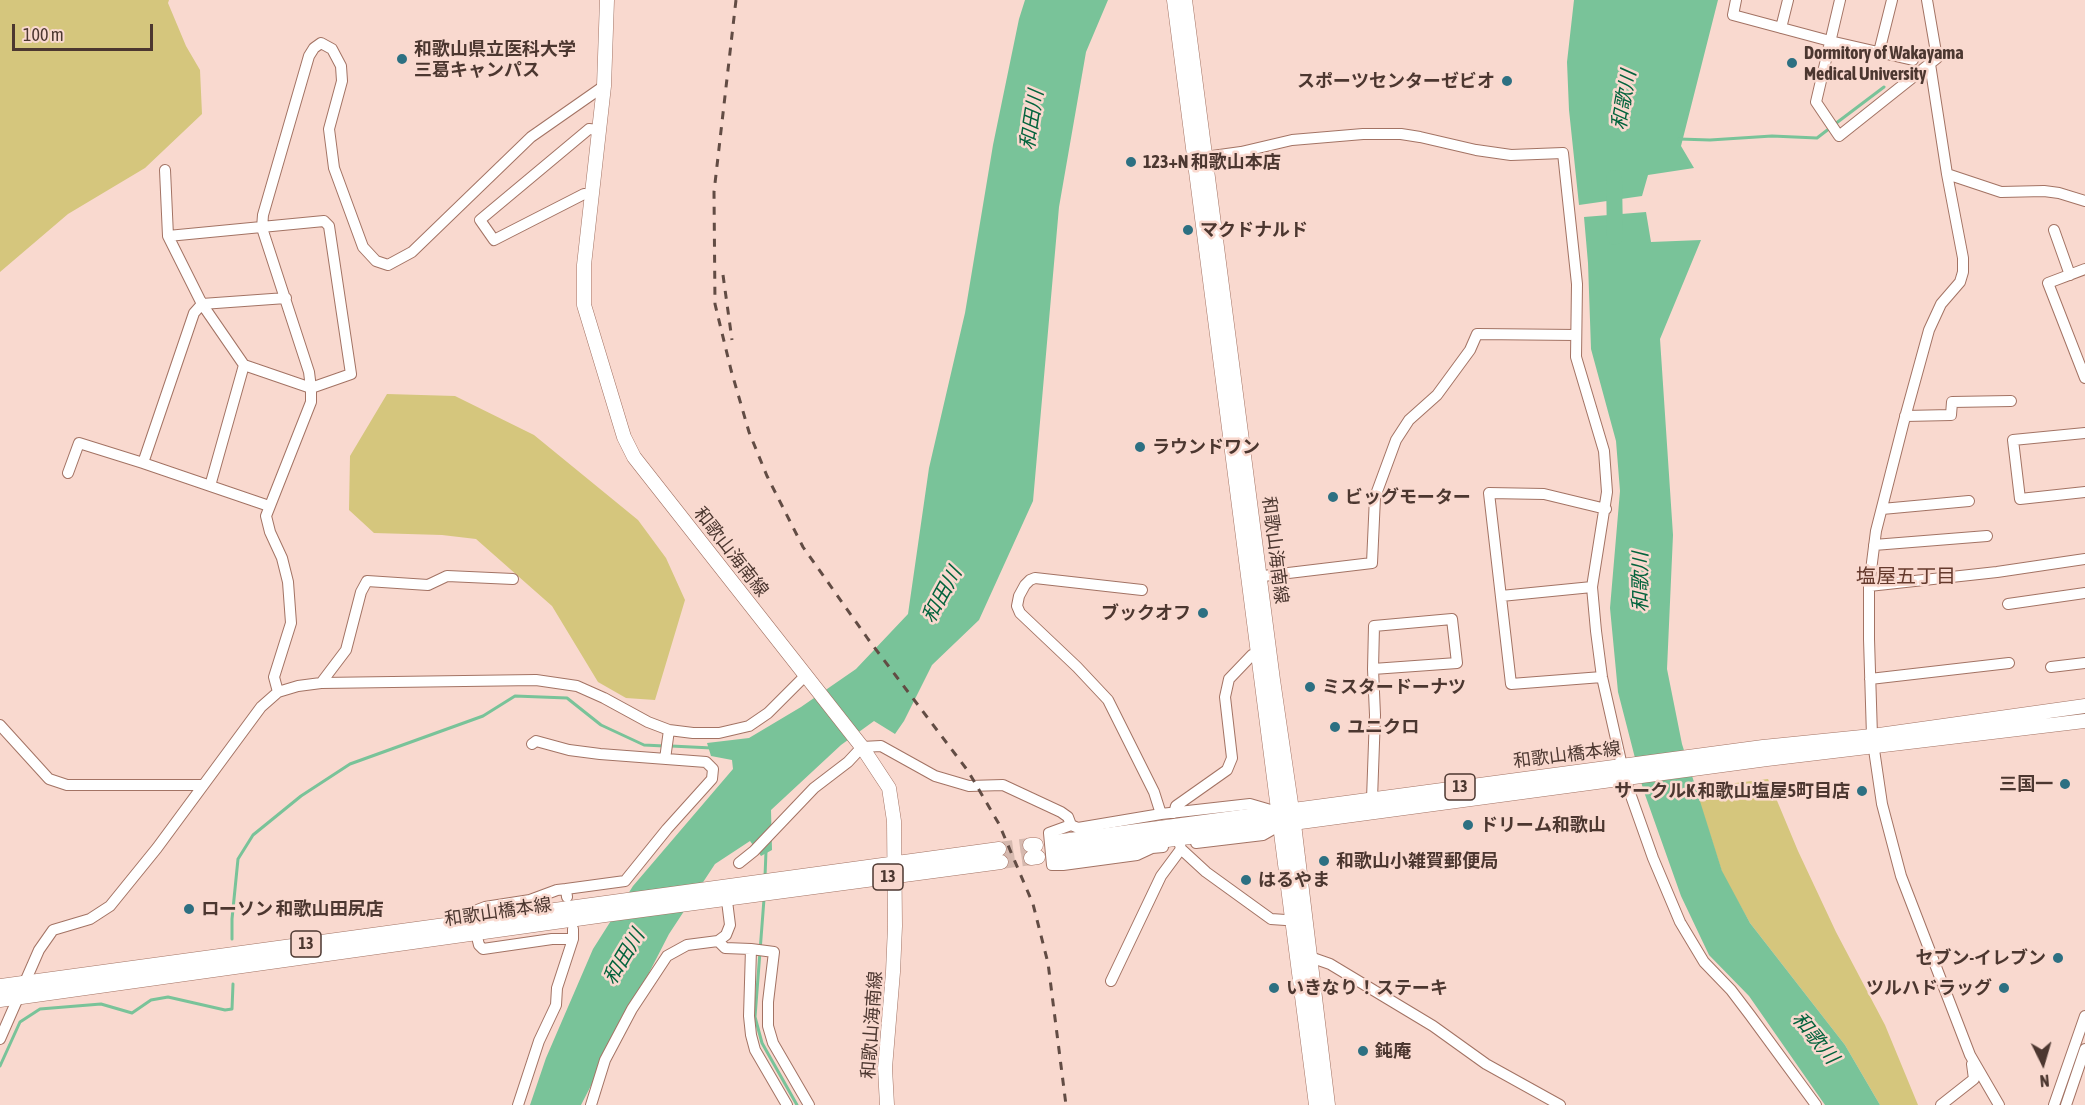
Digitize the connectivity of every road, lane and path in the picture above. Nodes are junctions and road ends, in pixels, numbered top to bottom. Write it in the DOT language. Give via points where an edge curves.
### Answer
graph roads {
  1 [pos="608,0"];
  2 [pos="1174,0"];
  3 [pos="1185,0"];
  4 [pos="1736,0"];
  5 [pos="1788,0"];
  6 [pos="1840,0"];
  7 [pos="1892,0"];
  8 [pos="1926,0"];
  9 [pos="1781,28"];
  10 [pos="1830,41"];
  11 [pos="1879,52"];
  12 [pos="1912,60"];
  13 [pos="1930,64"];
  14 [pos="604,86"];
  15 [pos="599,130"];
  16 [pos="1200,158"];
  17 [pos="165,170"];
  18 [pos="1947,174"];
  19 [pos="592,195"];
  20 [pos="2085,201"];
  21 [pos="262,228"];
  22 [pos="2054,230"];
  23 [pos="168,236"];
  24 [pos="2085,269"];
  25 [pos="2070,275"];
  26 [pos="286,298"];
  27 [pos="202,304"];
  28 [pos="1576,335"];
  29 [pos="244,365"];
  30 [pos="2085,378"];
  31 [pos="312,388"];
  32 [pos="2012,401"];
  33 [pos="1905,416"];
  34 [pos="2085,434"];
  35 [pos="143,463"];
  36 [pos="68,473"];
  37 [pos="210,486"];
  38 [pos="2085,492"];
  39 [pos="1969,501"];
  40 [pos="269,506"];
  41 [pos="1882,508"];
  42 [pos="1606,509"];
  43 [pos="1987,536"];
  44 [pos="1874,545"];
  45 [pos="2085,559"];
  46 [pos="1255,577"];
  47 [pos="513,579"];
  48 [pos="1869,586"];
  49 [pos="1592,587"];
  50 [pos="1142,590"];
  51 [pos="2085,593"];
  52 [pos="1501,596"];
  53 [pos="2008,604"];
  54 [pos="1264,653"];
  55 [pos="2009,663"];
  56 [pos="2085,663"];
  57 [pos="2050,667"];
  58 [pos="1373,669"];
  59 [pos="1602,677"];
  60 [pos="1870,679"];
  61 [pos="810,682"];
  62 [pos="321,683"];
  63 [pos="278,692"];
  64 [pos="2085,706"];
  65 [pos="2085,721"];
  66 [pos="0,725"];
  67 [pos="669,734"];
  68 [pos="1873,742"];
  69 [pos="532,744"];
  70 [pos="860,745"];
  71 [pos="666,756"];
  72 [pos="1627,772"];
  73 [pos="202,785"];
  74 [pos="1372,799"];
  75 [pos="1174,813"];
  76 [pos="1161,814"];
  77 [pos="1286,818"];
  78 [pos="1071,825"];
  79 [pos="1180,847"];
  80 [pos="1055,848"];
  81 [pos="1000,856"];
  82 [pos="738,863"];
  83 [pos="894,870"];
  84 [pos="725,891"];
  85 [pos="1302,921"];
  86 [pos="475,927"];
  87 [pos="718,940"];
  88 [pos="751,949"];
  89 [pos="1303,958"];
  90 [pos="1111,981"];
  91 [pos="25,982"];
  92 [pos="0,986"];
  93 [pos="17,998"];
  94 [pos="0,1000"];
  95 [pos="2085,1016"];
  96 [pos="0,1039"];
  97 [pos="2085,1049"];
  98 [pos="1970,1055"];
  99 [pos="518,1105"];
  100 [pos="591,1105"];
  101 [pos="787,1105"];
  102 [pos="809,1105"];
  103 [pos="887,1105"];
  104 [pos="1316,1105"];
  105 [pos="1328,1105"];
  106 [pos="1560,1105"];
  107 [pos="1816,1105"];
  108 [pos="1941,1105"];
  109 [pos="1998,1105"];
  110 [pos="2054,1105"];
  111 [pos="2066,1105"];
  1 -- 14 [label="main road, 和歌山海南線"];
  2 -- 16 [label="main road, 和歌山海南線"];
  3 -- 16 [label="main road, 和歌山海南線"];
  4 -- 9 [label="street" via="1733,15"];
  5 -- 9 [label="street"];
  6 -- 10 [label="street"];
  7 -- 11 [label="street"];
  8 -- 13 [label="street" via="1937,58"];
  9 -- 10 [label="street"];
  10 -- 11 [label="street"];
  10 -- 13 [label="street" via="1816,102 1839,136"];
  11 -- 12 [label="street"];
  13 -- 18 [label="street"];
  14 -- 15 [label="main road, 和歌山海南線"];
  14 -- 21 [label="street" via="531,137 412,252 388,265 376,261 363,247 334,168 329,129 342,81 341,66 332,49 321,43 309,56"];
  15 -- 19 [label="main road, 和歌山海南線"];
  15 -- 19 [label="street" via="589,129 480,220 494,240 584,195"];
  16 -- 28 [label="street" via="1292,140 1363,134 1420,136 1476,150 1527,156 1563,153 1577,284"];
  16 -- 46 [label="main road, 和歌山海南線"];
  17 -- 23 [label="street"];
  18 -- 20 [label="street" via="2001,192 2044,191"];
  18 -- 33 [label="street" via="1963,272 1929,330"];
  19 -- 61 [label="main road, 和歌山海南線" via="584,305 624,438 634,457"];
  21 -- 23 [label="street"];
  21 -- 26 [label="street"];
  21 -- 31 [label="street" via="324,221 329,226 351,374"];
  22 -- 25 [label="street"];
  23 -- 27 [label="street"];
  24 -- 25 [label="street"];
  25 -- 30 [label="street" via="2048,284"];
  26 -- 27 [label="street"];
  26 -- 31 [label="street"];
  27 -- 29 [label="street"];
  27 -- 35 [label="street" via="194,313"];
  28 -- 42 [label="street" via="1576,357 1604,451"];
  28 -- 46 [label="street" via="1477,334 1437,395 1409,420 1396,440 1375,497 1372,563"];
  29 -- 31 [label="street"];
  29 -- 37 [label="street"];
  31 -- 40 [label="street" via="311,402"];
  32 -- 33 [label="street" via="1952,402 1951,415"];
  33 -- 41 [label="street"];
  34 -- 38 [label="street" via="2013,440 2020,499"];
  35 -- 36 [label="street" via="79,443"];
  35 -- 37 [label="street"];
  37 -- 40 [label="street"];
  39 -- 41 [label="street"];
  40 -- 63 [label="street" via="266,516 288,582 291,623 274,677"];
  41 -- 44 [label="street"];
  42 -- 49 [label="street"];
  42 -- 52 [label="street" via="1544,494 1488,493"];
  43 -- 44 [label="street"];
  44 -- 48 [label="street"];
  45 -- 48 [label="street"];
  46 -- 54 [label="main road, 和歌山海南線"];
  47 -- 62 [label="street" via="447,576 428,585 367,581 346,650"];
  48 -- 60 [label="street"];
  49 -- 52 [label="street"];
  49 -- 59 [label="street"];
  50 -- 76 [label="street" via="1035,578 1025,585 1017,606 1020,614 1108,700"];
  51 -- 53 [label="street"];
  52 -- 59 [label="street" via="1511,684"];
  54 -- 75 [label="street" via="1252,655 1229,679 1225,697 1232,758 1227,770 1176,806"];
  54 -- 77 [label="main road, 和歌山海南線"];
  55 -- 60 [label="street"];
  56 -- 57 [label="street"];
  58 -- 58 [label="street" via="1457,663 1452,619 1374,626"];
  58 -- 74 [label="street"];
  59 -- 72 [label="street"];
  60 -- 68 [label="street"];
  61 -- 67 [label="street" via="749,726 719,733"];
  61 -- 70 [label="main road, 和歌山海南線"];
  62 -- 63 [label="street"];
  62 -- 67 [label="street" via="536,680 577,686"];
  63 -- 73 [label="street" via="261,707"];
  64 -- 68 [label="main road, 和歌山橋本線 / 13"];
  65 -- 68 [label="main road, 和歌山橋本線 / 13"];
  66 -- 73 [label="street" via="48,779 67,785"];
  67 -- 71 [label="street"];
  68 -- 72 [label="main road, 和歌山橋本線 / 13"];
  68 -- 98 [label="street" via="1882,804 1901,876"];
  69 -- 71 [label="street" via="536,741 569,750"];
  70 -- 78 [label="street" via="881,746 935,776 969,786 1003,785 1061,812"];
  70 -- 82 [label="street" via="848,762 814,788"];
  70 -- 83 [label="main road, 和歌山海南線" via="889,788"];
  71 -- 86 [label="street" via="706,762 713,769 712,779 625,881 566,893 557,890 530,900 485,907 473,916"];
  72 -- 74 [label="main road, 和歌山橋本線 / 13"];
  72 -- 77 [label="main road, 和歌山橋本線 / 13"];
  72 -- 107 [label="street" via="1653,858 1680,922 1704,962 1737,998"];
  73 -- 91 [label="street" via="110,906 90,919 53,930"];
  74 -- 77 [label="main road, 和歌山橋本線 / 13"];
  75 -- 76 [label="street"];
  75 -- 77 [label="street" via="1250,804"];
  76 -- 78 [label="street" via="1078,828"];
  77 -- 79 [label="street" via="1263,835"];
  77 -- 80 [label="main road, 和歌山橋本線 / 13"];
  77 -- 85 [label="main road, 和歌山海南線"];
  78 -- 79 [label="street" via="1049,833 1052,865"];
  79 -- 85 [label="street" via="1206,872 1271,919"];
  79 -- 90 [label="street" via="1161,876"];
  81 -- 83 [label="main road, 和歌山橋本線 / 13"];
  83 -- 84 [label="main road, 和歌山橋本線 / 13"];
  83 -- 103 [label="main road, 和歌山海南線" via="893,972 885,1068"];
  84 -- 86 [label="main road, 和歌山橋本線 / 13" via="612,902"];
  84 -- 86 [label="main road, 和歌山橋本線 / 13" via="711,901"];
  84 -- 87 [label="street" via="730,925 726,935"];
  85 -- 89 [label="main road, 和歌山海南線"];
  86 -- 91 [label="main road, 和歌山橋本線 / 13"];
  86 -- 93 [label="main road, 和歌山橋本線 / 13"];
  86 -- 99 [label="street" via="478,945 483,949 573,934 556,1005 539,1041"];
  87 -- 88 [label="street" via="725,948"];
  87 -- 100 [label="street" via="687,945 667,956 605,1060"];
  88 -- 101 [label="street" via="751,1035 755,1050"];
  88 -- 102 [label="street" via="774,952 768,1026 773,1043"];
  89 -- 104 [label="main road, 和歌山海南線"];
  89 -- 105 [label="main road, 和歌山海南線"];
  89 -- 106 [label="street" via="1330,964 1433,1026 1486,1064"];
  91 -- 92 [label="main road, 和歌山橋本線 / 13"];
  91 -- 93 [label="street"];
  93 -- 94 [label="main road, 和歌山橋本線 / 13"];
  93 -- 96 [label="street"];
  95 -- 110 [label="street"];
  97 -- 111 [label="street"];
  98 -- 108 [label="street" via="1974,1079"];
  98 -- 109 [label="street"];
}
